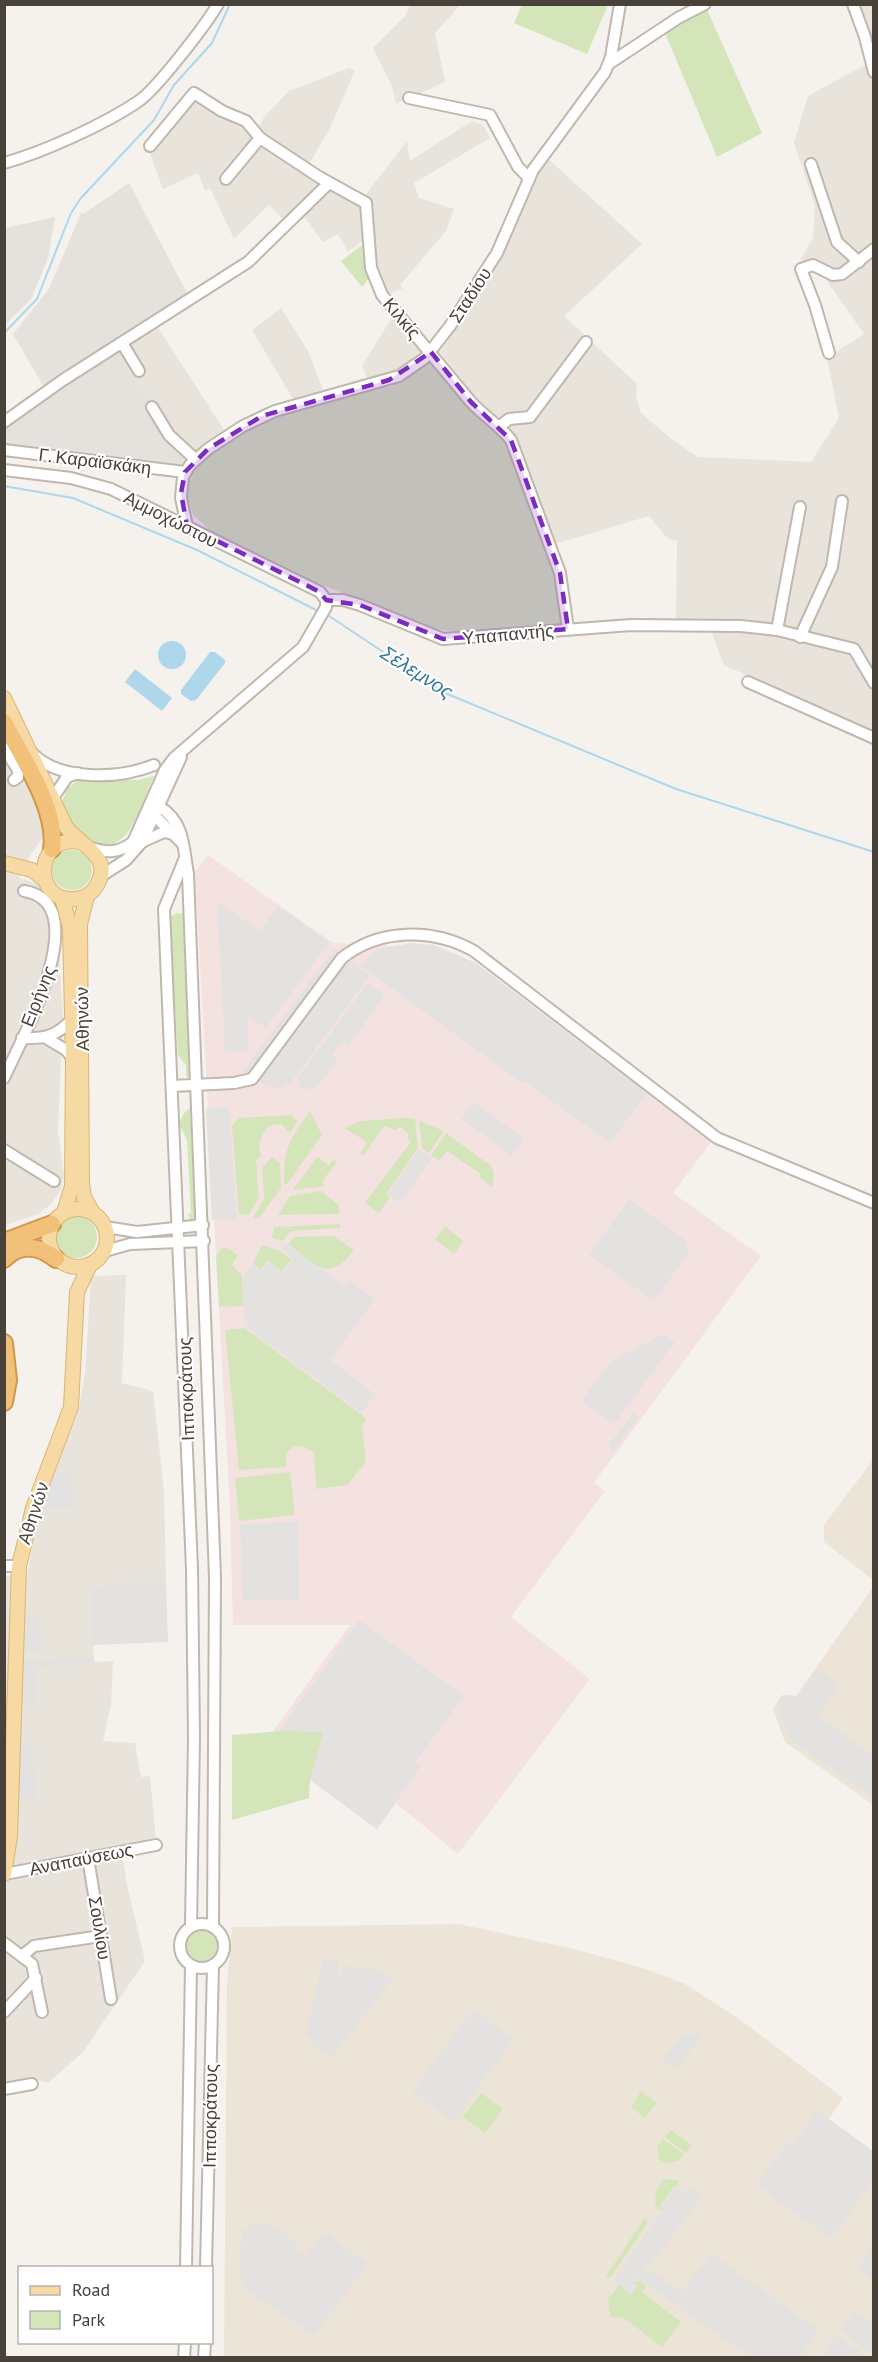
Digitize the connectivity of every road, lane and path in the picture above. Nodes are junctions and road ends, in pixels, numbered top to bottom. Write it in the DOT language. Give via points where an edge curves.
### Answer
graph roads {
  1 [pos="218,4"];
  2 [pos="620,4"];
  3 [pos="705,4"];
  4 [pos="853,4"];
  5 [pos="610,63"];
  6 [pos="873,72"];
  7 [pos="409,98"];
  8 [pos="260,138"];
  9 [pos="150,146"];
  10 [pos="4,163"];
  11 [pos="811,164"];
  12 [pos="226,178"];
  13 [pos="529,178"];
  14 [pos="329,183"];
  15 [pos="873,249"];
  16 [pos="859,262"];
  17 [pos="586,342"];
  18 [pos="122,343"];
  19 [pos="431,352"];
  20 [pos="829,353"];
  21 [pos="139,371"];
  22 [pos="152,406"];
  23 [pos="4,422"];
  24 [pos="500,426"];
  25 [pos="4,450"];
  26 [pos="195,459"];
  27 [pos="4,470"];
  28 [pos="185,472"];
  29 [pos="842,501"];
  30 [pos="800,507"];
  31 [pos="188,526"];
  32 [pos="326,604"];
  33 [pos="568,629"];
  34 [pos="777,630"];
  35 [pos="800,638"];
  36 [pos="748,682"];
  37 [pos="873,683"];
  38 [pos="4,698"];
  39 [pos="4,722"];
  40 [pos="873,738"];
  41 [pos="27,747"];
  42 [pos="4,748"];
  43 [pos="154,765"];
  44 [pos="78,773"];
  45 [pos="14,780"];
  46 [pos="53,798"];
  47 [pos="154,807"];
  48 [pos="154,818"];
  49 [pos="175,834"];
  50 [pos="142,842"];
  51 [pos="86,845"];
  52 [pos="52,849"];
  53 [pos="184,851"];
  54 [pos="4,863"];
  55 [pos="101,876"];
  56 [pos="45,880"];
  57 [pos="24,891"];
  58 [pos="87,896"];
  59 [pos="62,898"];
  60 [pos="72,1019"];
  61 [pos="22,1038"];
  62 [pos="46,1038"];
  63 [pos="73,1059"];
  64 [pos="4,1078"];
  65 [pos="196,1085"];
  66 [pos="172,1086"];
  67 [pos="4,1150"];
  68 [pos="54,1181"];
  69 [pos="873,1203"];
  70 [pos="93,1212"];
  71 [pos="58,1218"];
  72 [pos="203,1225"];
  73 [pos="105,1227"];
  74 [pos="179,1227"];
  75 [pos="204,1241"];
  76 [pos="4,1242"];
  77 [pos="180,1242"];
  78 [pos="105,1251"];
  79 [pos="4,1259"];
  80 [pos="62,1262"];
  81 [pos="90,1265"];
  82 [pos="77,1299"];
  83 [pos="4,1343"];
  84 [pos="4,1402"];
  85 [pos="12,1566"];
  86 [pos="156,1845"];
  87 [pos="88,1858"];
  88 [pos="5,1874"];
  89 [pos="191,1926"];
  90 [pos="213,1927"];
  91 [pos="101,1936"];
  92 [pos="4,1943"];
  93 [pos="23,1955"];
  94 [pos="213,1965"];
  95 [pos="191,1966"];
  96 [pos="36,1978"];
  97 [pos="111,1999"];
  98 [pos="4,2012"];
  99 [pos="42,2012"];
  100 [pos="32,2084"];
  101 [pos="4,2089"];
  102 [pos="186,2266"];
  103 [pos="206,2266"];
  1 -- 10 [label="street" via="138,101 34,154"];
  2 -- 5 [label="street, Σταδίου"];
  3 -- 5 [label="street"];
  4 -- 6 [label="street"];
  5 -- 13 [label="street, Σταδίου"];
  7 -- 13 [label="street" via="490,115 518,167"];
  8 -- 9 [label="street, Κιλκίς" via="246,121 194,93"];
  8 -- 12 [label="street"];
  8 -- 14 [label="street, Κιλκίς"];
  11 -- 16 [label="street" via="837,242"];
  13 -- 19 [label="street, Σταδίου" via="497,253"];
  14 -- 18 [label="street" via="248,262"];
  14 -- 19 [label="street, Κιλκίς" via="366,203 370,261 379,290"];
  15 -- 16 [label="street"];
  16 -- 20 [label="street" via="842,274 833,275 813,265 801,269"];
  17 -- 24 [label="street" via="531,417 509,419"];
  18 -- 21 [label="street"];
  18 -- 23 [label="street"];
  19 -- 24 [label="street, Κιλκίς" via="478,410"];
  19 -- 26 [label="street, Σταδίου" via="416,366 389,380 262,416"];
  22 -- 26 [label="street" via="169,435"];
  24 -- 33 [label="street, Κιλκίς" via="511,440 560,573"];
  25 -- 28 [label="street, Γ. Καραϊσκάκη"];
  26 -- 28 [label="street, Σταδίου"];
  27 -- 31 [label="street, Αμμοχώστου" via="71,478 111,489"];
  28 -- 31 [label="street" via="180,493"];
  29 -- 35 [label="street" via="832,567"];
  30 -- 34 [label="street"];
  31 -- 32 [label="street, Αμμοχώστου" via="320,592"];
  32 -- 33 [label="street, Υπαπαντής" via="343,600 360,605 443,639"];
  32 -- 47 [label="street" via="313,632 291,657 174,758 165,770"];
  33 -- 34 [label="street, Υπαπαντής" via="644,624"];
  34 -- 35 [label="street, Υπαπαντής"];
  35 -- 37 [label="street, Υπαπαντής" via="854,649"];
  36 -- 40 [label="street"];
  38 -- 41 [label="main road"];
  39 -- 52 [label="highway" via="49,813 54,832"];
  41 -- 44 [label="street" via="46,764"];
  41 -- 46 [label="main road"];
  42 -- 45 [label="street" via="18,770"];
  43 -- 44 [label="street" via="135,773"];
  44 -- 46 [label="street" via="67,777"];
  46 -- 51 [label="main road" via="66,827"];
  47 -- 48 [label="street"];
  47 -- 51 [label="street" via="133,842 122,850 110,852"];
  47 -- 53 [label="street, Ιπποκράτους" via="176,822 183,833"];
  48 -- 49 [label="street"];
  48 -- 50 [label="street"];
  49 -- 50 [label="street" via="164,832"];
  49 -- 53 [label="street"];
  50 -- 55 [label="street" via="126,860"];
  51 -- 52 [label="main road" via="62,843"];
  51 -- 55 [label="main road" via="100,861"];
  52 -- 56 [label="main road" via="46,858"];
  53 -- 65 [label="street, Ιπποκράτους"];
  53 -- 66 [label="street, Ιπποκράτους" via="164,909"];
  54 -- 56 [label="main road, Αθηνών" via="32,870"];
  55 -- 58 [label="main road, Αθηνών"];
  56 -- 59 [label="main road, Αθηνών" via="51,891"];
  57 -- 61 [label="street, Ειρήνης" via="35,894 51,910 55,943 52,968"];
  58 -- 59 [label="main road"];
  58 -- 70 [label="main road, Αθηνών" via="80,924 82,1184"];
  59 -- 60 [label="main road, Αθηνών" via="70,927"];
  60 -- 62 [label="street" via="60,1033"];
  60 -- 63 [label="main road, Αθηνών"];
  61 -- 62 [label="street"];
  61 -- 64 [label="street, Ειρήνης"];
  62 -- 63 [label="street"];
  63 -- 71 [label="main road, Αθηνών" via="72,1186 71,1196"];
  65 -- 66 [label="street"];
  65 -- 69 [label="street" via="252,1079 348,953 395,936 441,936 474,951 717,1138"];
  65 -- 72 [label="street, Ιπποκράτους"];
  66 -- 74 [label="street, Ιπποκράτους"];
  67 -- 68 [label="street"];
  70 -- 71 [label="main road" via="78,1209"];
  70 -- 73 [label="main road, Αθηνών"];
  71 -- 76 [label="highway"];
  71 -- 80 [label="main road, Αθηνών" via="48,1238"];
  72 -- 74 [label="street"];
  72 -- 75 [label="street, Ιπποκράτους"];
  73 -- 74 [label="street" via="137,1232"];
  73 -- 78 [label="main road"];
  74 -- 77 [label="street, Ιπποκράτους"];
  75 -- 77 [label="street"];
  75 -- 90 [label="street, Ιπποκράτους" via="216,1605"];
  77 -- 78 [label="street" via="130,1244"];
  77 -- 89 [label="street, Ιπποκράτους" via="193,1615"];
  78 -- 81 [label="main road, Αθηνών"];
  79 -- 80 [label="highway" via="29,1247 41,1249"];
  80 -- 81 [label="main road" via="79,1268"];
  80 -- 82 [label="main road, Αθηνών"];
  81 -- 82 [label="main road, Αθηνών" via="79,1285"];
  82 -- 85 [label="main road, Αθηνών" via="71,1407"];
  83 -- 84 [label="highway" via="8,1380"];
  85 -- 88 [label="main road, Αθηνών" via="10,1836"];
  86 -- 87 [label="street, Αναπαύσεως"];
  87 -- 88 [label="street, Αναπαύσεως"];
  87 -- 91 [label="street, Σουλίου"];
  89 -- 90 [label="street"];
  89 -- 95 [label="street" via="182,1935 179,1949"];
  90 -- 94 [label="street" via="222,1937 224,1947 221,1958"];
  91 -- 93 [label="street" via="34,1946"];
  91 -- 97 [label="street, Σουλίου"];
  92 -- 93 [label="street"];
  93 -- 96 [label="street" via="32,1964"];
  94 -- 95 [label="street" via="202,1969"];
  94 -- 103 [label="street, Ιπποκράτους"];
  95 -- 102 [label="street, Ιπποκράτους"];
  96 -- 98 [label="street"];
  96 -- 99 [label="street"];
  100 -- 101 [label="street"];
}
